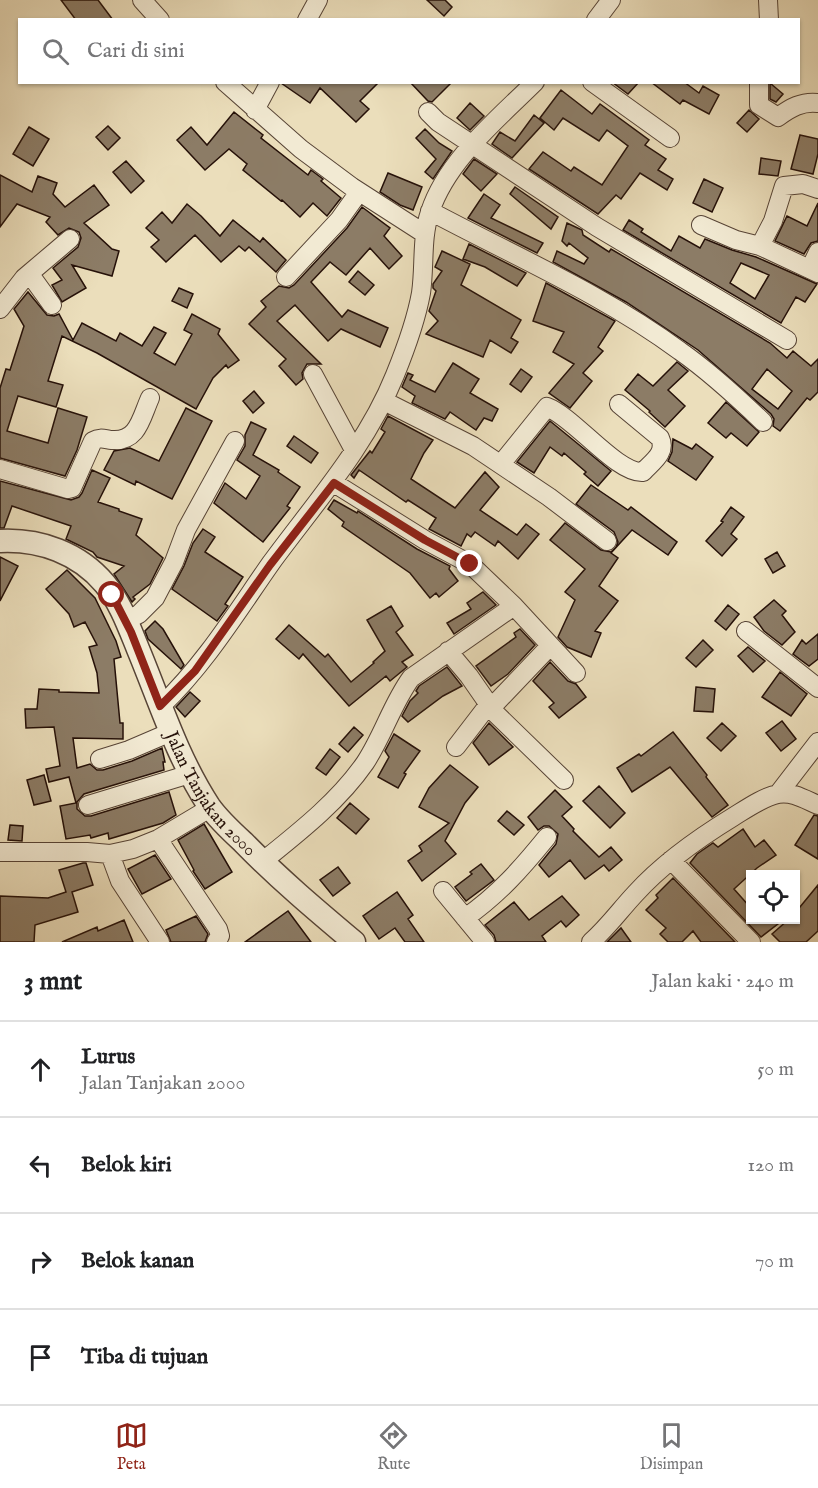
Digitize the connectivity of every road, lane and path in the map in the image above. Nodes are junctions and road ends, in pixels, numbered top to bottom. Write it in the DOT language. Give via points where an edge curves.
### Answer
graph roads {
  1 [pos="142,0"];
  2 [pos="318,0"];
  3 [pos="611,0"];
  4 [pos="768,0"];
  5 [pos="158,18"];
  6 [pos="308,18"];
  7 [pos="598,18"];
  8 [pos="769,18"];
  9 [pos="227,84"];
  10 [pos="269,84"];
  11 [pos="533,84"];
  12 [pos="595,84"];
  13 [pos="759,84"];
  14 [pos="818,103"];
  15 [pos="255,110"];
  16 [pos="428,112"];
  17 [pos="670,138"];
  18 [pos="473,144"];
  19 [pos="818,189"];
  20 [pos="359,192"];
  21 [pos="430,211"];
  22 [pos="701,225"];
  23 [pos="425,234"];
  24 [pos="70,239"];
  25 [pos="760,246"];
  26 [pos="818,252"];
  27 [pos="814,271"];
  28 [pos="28,275"];
  29 [pos="286,277"];
  30 [pos="52,305"];
  31 [pos="0,309"];
  32 [pos="787,340"];
  33 [pos="313,374"];
  34 [pos="150,398"];
  35 [pos="384,401"];
  36 [pos="619,404"];
  37 [pos="763,422"];
  38 [pos="236,441"];
  39 [pos="354,450"];
  40 [pos="501,464"];
  41 [pos="0,469"];
  42 [pos="334,483"];
  43 [pos="0,541"];
  44 [pos="607,541"];
  45 [pos="514,606"];
  46 [pos="126,621"];
  47 [pos="746,631"];
  48 [pos="550,646"];
  49 [pos="448,651"];
  50 [pos="576,673"];
  51 [pos="818,688"];
  52 [pos="160,706"];
  53 [pos="490,706"];
  54 [pos="171,732"];
  55 [pos="818,742"];
  56 [pos="456,747"];
  57 [pos="100,759"];
  58 [pos="190,774"];
  59 [pos="564,780"];
  60 [pos="778,794"];
  61 [pos="88,805"];
  62 [pos="818,805"];
  63 [pos="210,808"];
  64 [pos="547,837"];
  65 [pos="158,839"];
  66 [pos="0,852"];
  67 [pos="110,854"];
  68 [pos="671,860"];
  69 [pos="262,862"];
  70 [pos="443,891"];
  71 [pos="465,918"];
  72 [pos="156,941"];
  73 [pos="216,942"];
  74 [pos="354,942"];
  75 [pos="485,942"];
  76 [pos="591,942"];
  77 [pos="751,942"];
  1 -- 5 [label="street"];
  2 -- 6 [label="street"];
  3 -- 7 [label="street"];
  4 -- 8 [label="street"];
  9 -- 15 [label="street"];
  10 -- 15 [label="street"];
  11 -- 18 [label="street"];
  12 -- 17 [label="street"];
  13 -- 14 [label="street" via="759,105 778,117 792,107"];
  15 -- 20 [label="street"];
  16 -- 18 [label="street"];
  18 -- 21 [label="street" via="440,189"];
  18 -- 32 [label="street" via="597,228"];
  19 -- 25 [label="street" via="803,184 784,186"];
  20 -- 23 [label="street"];
  20 -- 29 [label="street" via="339,220"];
  21 -- 23 [label="street"];
  21 -- 37 [label="street" via="569,282 653,332 707,372"];
  22 -- 25 [label="street"];
  23 -- 35 [label="street" via="421,292 414,322"];
  24 -- 28 [label="street"];
  25 -- 27 [label="street"];
  26 -- 27 [label="street"];
  28 -- 30 [label="street"];
  28 -- 31 [label="street"];
  33 -- 39 [label="street"];
  34 -- 41 [label="street" via="134,434 123,440 93,441 72,488"];
  35 -- 39 [label="street"];
  35 -- 40 [label="street"];
  36 -- 40 [label="street" via="660,438 662,449 643,472 624,465 569,419 547,407"];
  38 -- 46 [label="street" via="186,530 155,598"];
  39 -- 42 [label="street"];
  40 -- 44 [label="street"];
  42 -- 45 [label="street" via="470,564"];
  42 -- 52 [label="street" via="195,671"];
  43 -- 46 [label="street, Jalan Tanjakan 2000" via="29,542 76,558 106,585"];
  45 -- 48 [label="street"];
  45 -- 49 [label="street"];
  46 -- 52 [label="street, Jalan Tanjakan 2000"];
  47 -- 51 [label="street"];
  48 -- 50 [label="street"];
  48 -- 53 [label="street"];
  49 -- 53 [label="street"];
  49 -- 69 [label="street" via="411,678 401,691 378,741 342,789"];
  52 -- 54 [label="street, Jalan Tanjakan 2000"];
  53 -- 56 [label="street"];
  53 -- 59 [label="street"];
  54 -- 57 [label="street"];
  54 -- 58 [label="street, Jalan Tanjakan 2000"];
  55 -- 60 [label="street"];
  58 -- 61 [label="street"];
  58 -- 63 [label="street, Jalan Tanjakan 2000"];
  60 -- 62 [label="street" via="793,795"];
  60 -- 68 [label="street" via="739,813"];
  63 -- 65 [label="street"];
  63 -- 69 [label="street, Jalan Tanjakan 2000"];
  64 -- 71 [label="street" via="514,877"];
  65 -- 67 [label="street"];
  65 -- 73 [label="street" via="218,929 220,936"];
  66 -- 67 [label="street"];
  67 -- 72 [label="street" via="120,881"];
  68 -- 76 [label="street"];
  68 -- 77 [label="street"];
  69 -- 74 [label="street, Jalan Tanjakan 2000"];
  70 -- 71 [label="street"];
  71 -- 75 [label="street"];
}
